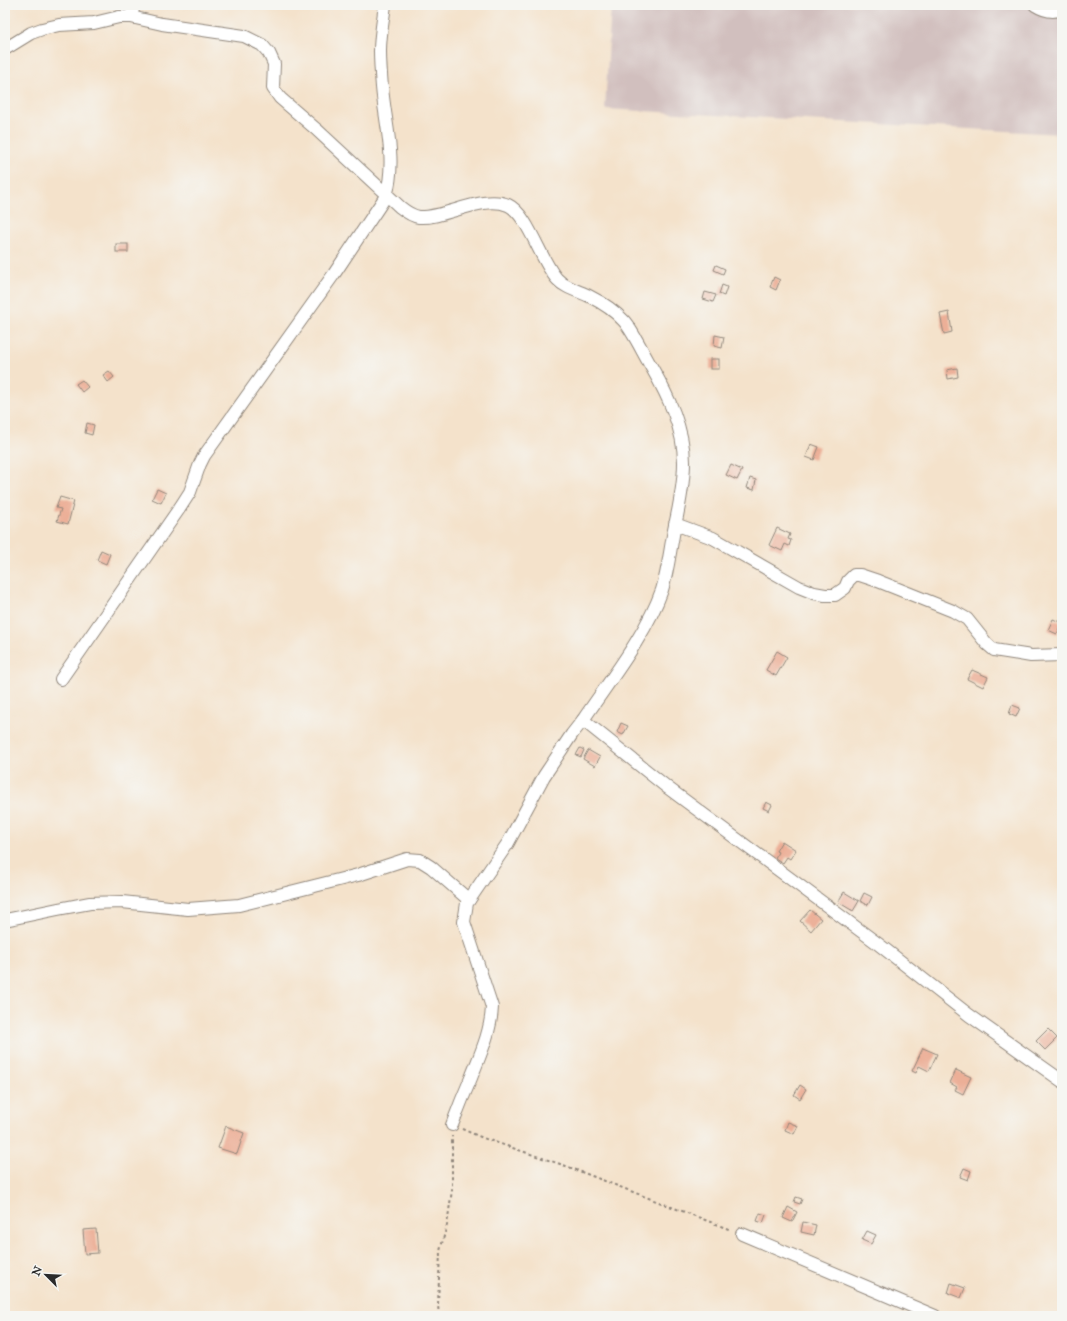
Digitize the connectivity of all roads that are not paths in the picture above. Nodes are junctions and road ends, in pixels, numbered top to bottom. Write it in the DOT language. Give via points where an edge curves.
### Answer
graph roads {
  1 [pos="134,5"];
  2 [pos="385,5"];
  3 [pos="1035,5"];
  4 [pos="1062,9"];
  5 [pos="131,17"];
  6 [pos="5,49"];
  7 [pos="386,196"];
  8 [pos="675,524"];
  9 [pos="1062,656"];
  10 [pos="61,679"];
  11 [pos="583,720"];
  12 [pos="470,900"];
  13 [pos="5,920"];
  14 [pos="1062,1081"];
  15 [pos="452,1125"];
  16 [pos="742,1234"];
  17 [pos="935,1316"];
  1 -- 5 [label="street"];
  2 -- 7 [label="street" via="380,50 391,162 390,183"];
  3 -- 4 [label="street" via="1046,11"];
  5 -- 6 [label="street" via="42,29"];
  5 -- 7 [label="street" via="244,36 262,44 274,64 273,88 280,98"];
  7 -- 8 [label="street" via="404,210 419,217 480,204 507,205 517,211 558,280 604,305 626,323 662,385 678,425 684,463"];
  7 -- 10 [label="street" via="334,274 204,456 190,492"];
  8 -- 9 [label="street" via="713,538 814,593 835,594 845,588 854,576 860,575 878,580 967,618 994,650 1031,656"];
  8 -- 11 [label="street" via="657,602 635,643"];
  11 -- 12 [label="street" via="544,776 508,843"];
  11 -- 14 [label="street" via="668,788 878,943 969,1015"];
  12 -- 13 [label="street" via="431,867 420,860 407,859 358,875 239,905 188,909 122,902 90,903"];
  12 -- 15 [label="street" via="464,922 492,1007 490,1027"];
  16 -- 17 [label="street"];
}
